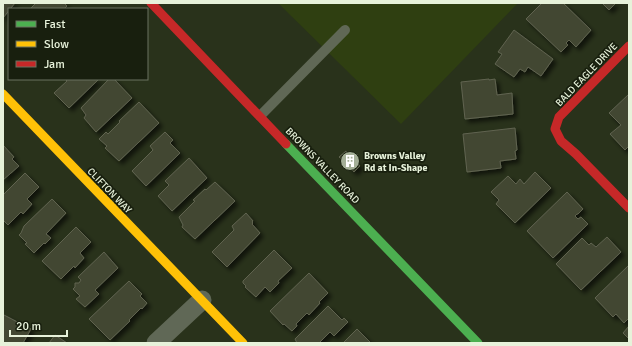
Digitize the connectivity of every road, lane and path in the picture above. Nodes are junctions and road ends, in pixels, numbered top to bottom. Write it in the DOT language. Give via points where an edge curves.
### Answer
graph roads {
  1 [pos="151,3"];
  2 [pos="345,30"];
  3 [pos="629,46"];
  4 [pos="3,94"];
  5 [pos="260,116"];
  6 [pos="629,208"];
  7 [pos="202,300"];
  8 [pos="156,343"];
  9 [pos="243,343"];
  10 [pos="478,343"];
  1 -- 5 [label="street, BROWNS VALLEY ROAD"];
  2 -- 5 [label="lane"];
  3 -- 6 [label="street, BALD EAGLE DRIVE" via="559,117 555,129 561,140"];
  4 -- 7 [label="street, CLIFTON WAY"];
  5 -- 10 [label="street, BROWNS VALLEY ROAD"];
  7 -- 8 [label="street"];
  7 -- 9 [label="street, CLIFTON WAY"];
}
